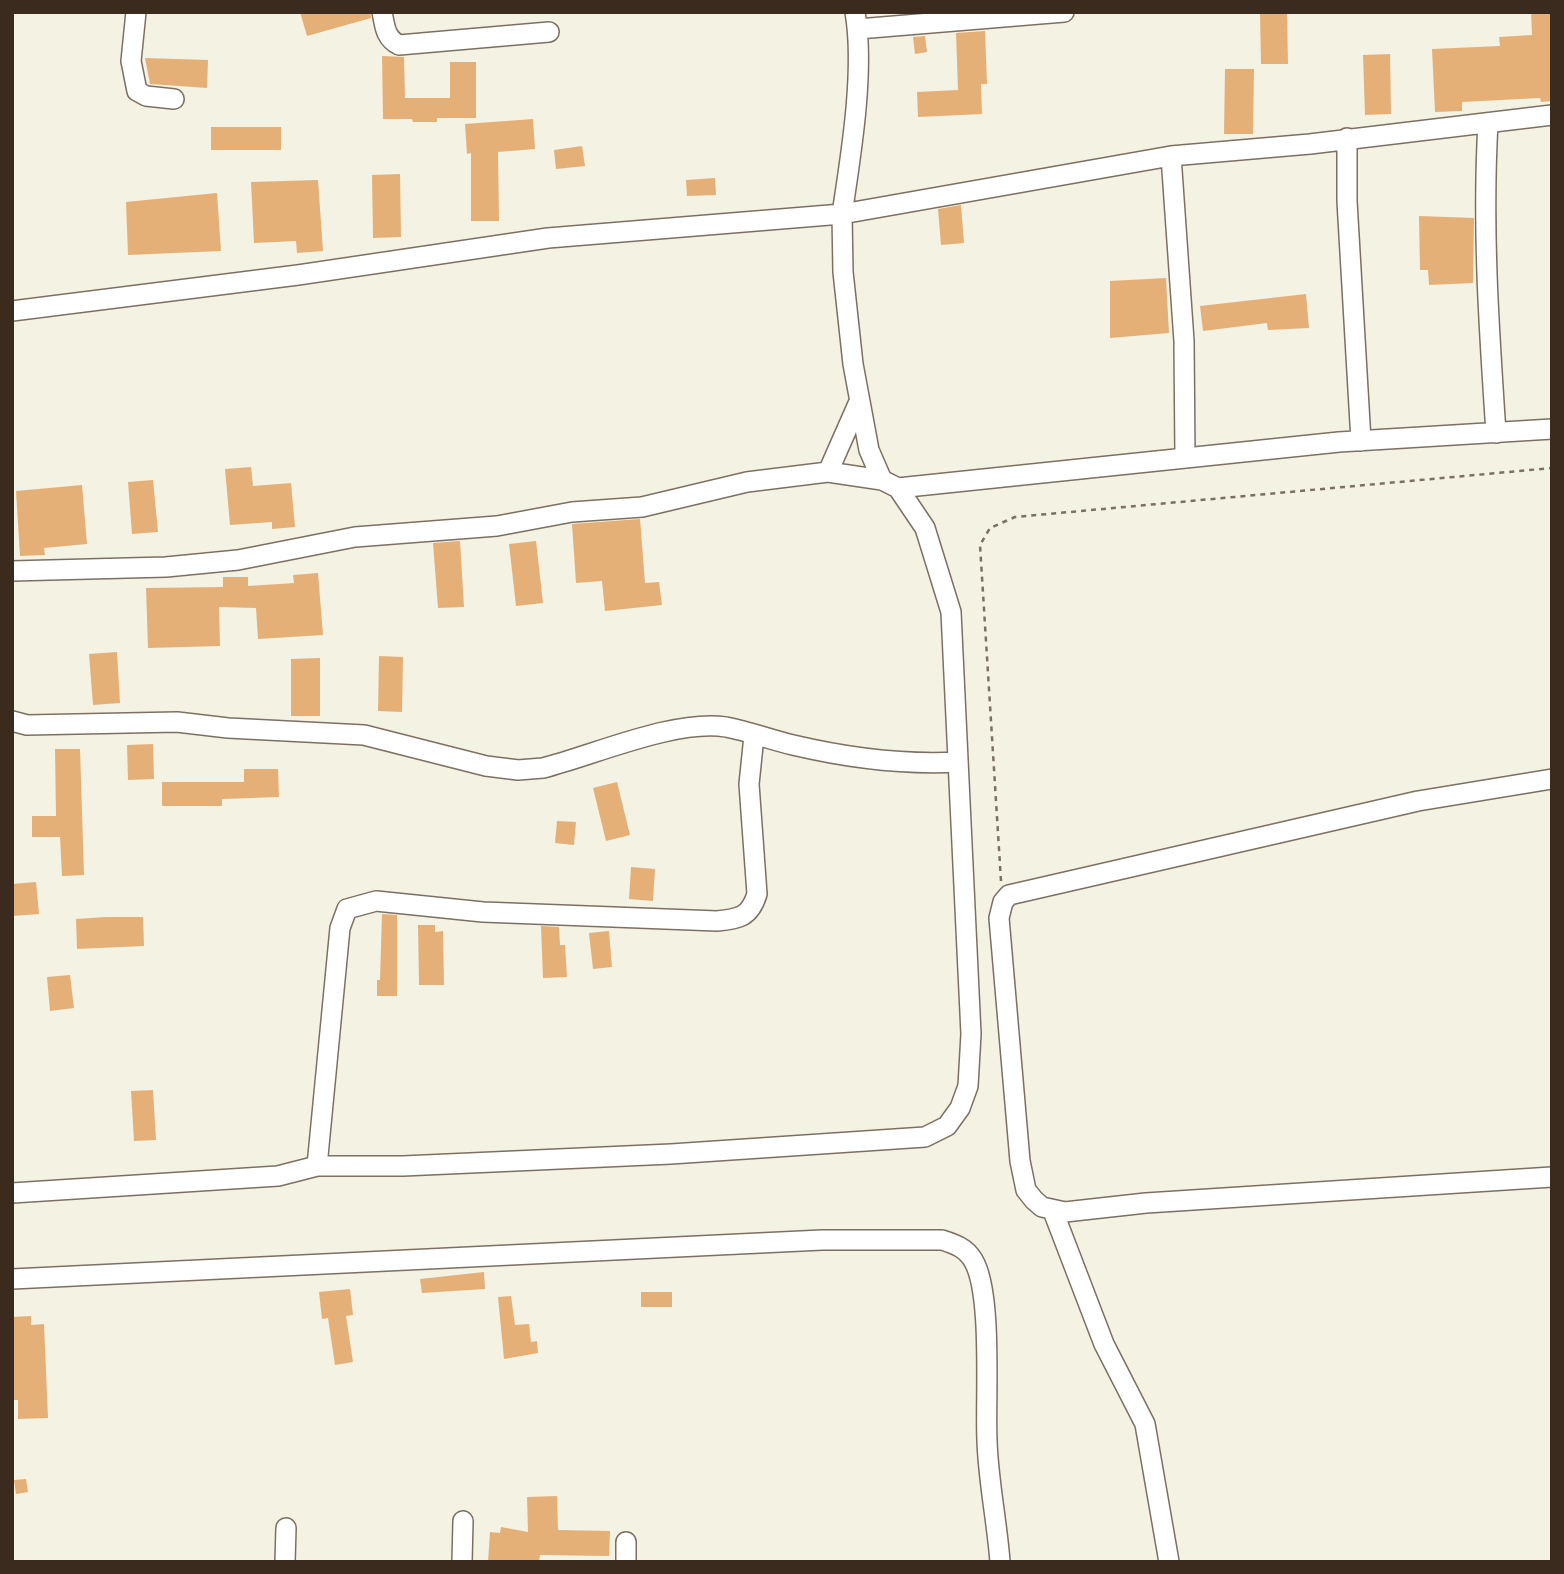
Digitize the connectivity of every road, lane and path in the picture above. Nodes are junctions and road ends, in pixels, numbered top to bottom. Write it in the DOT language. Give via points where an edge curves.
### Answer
graph roads {
  1 [pos="136,12"];
  2 [pos="382,12"];
  3 [pos="1064,12"];
  4 [pos="857,21"];
  5 [pos="549,32"];
  6 [pos="174,99"];
  7 [pos="1552,115"];
  8 [pos="1488,123"];
  9 [pos="1347,138"];
  10 [pos="1171,156"];
  11 [pos="842,214"];
  12 [pos="12,311"];
  13 [pos="858,404"];
  14 [pos="1552,429"];
  15 [pos="1496,433"];
  16 [pos="1361,440"];
  17 [pos="1185,458"];
  18 [pos="1552,468"];
  19 [pos="828,472"];
  20 [pos="890,484"];
  21 [pos="12,571"];
  22 [pos="12,721"];
  23 [pos="754,736"];
  24 [pos="958,762"];
  25 [pos="1552,779"];
  26 [pos="1003,902"];
  27 [pos="317,1166"];
  28 [pos="1552,1177"];
  29 [pos="12,1194"];
  30 [pos="1053,1211"];
  31 [pos="12,1279"];
  32 [pos="463,1521"];
  33 [pos="286,1528"];
  34 [pos="285,1562"];
  35 [pos="463,1562"];
  36 [pos="1000,1562"];
  37 [pos="1169,1562"];
  1 -- 6 [label="street" via="131,61 137,91"];
  2 -- 5 [label="street" via="387,34 399,45"];
  3 -- 4 [label="street"];
  4 -- 11 [label="street" via="857,75"];
  7 -- 8 [label="street"];
  8 -- 9 [label="street"];
  8 -- 15 [label="street" via="1486,282"];
  9 -- 10 [label="street"];
  9 -- 16 [label="street"];
  10 -- 11 [label="street"];
  10 -- 17 [label="street" via="1184,341"];
  11 -- 12 [label="street" via="548,238"];
  11 -- 13 [label="street" via="843,272"];
  13 -- 19 [label="street"];
  13 -- 20 [label="street" via="869,450"];
  14 -- 15 [label="street"];
  15 -- 16 [label="street"];
  16 -- 17 [label="street"];
  17 -- 20 [label="street"];
  18 -- 26 [label="path" via="1015,517 990,528 980,545"];
  19 -- 20 [label="street"];
  19 -- 21 [label="street" via="747,482 642,507 497,526 355,537 239,559 166,567"];
  20 -- 24 [label="street" via="925,528 951,612"];
  22 -- 23 [label="street" via="27,725 177,722 364,735 519,770 543,768 695,727 725,727"];
  23 -- 24 [label="street" via="914,765"];
  23 -- 27 [label="street" via="749,784 757,894 753,907 738,919 717,922 483,912 376,901 347,909 340,928"];
  24 -- 27 [label="street" via="971,1069 960,1108 940,1132 925,1137 671,1154"];
  25 -- 26 [label="street" via="1418,801 1009,895"];
  26 -- 30 [label="street" via="999,918 1020,1161 1027,1190 1042,1207"];
  27 -- 29 [label="street" via="278,1176"];
  28 -- 30 [label="street"];
  30 -- 37 [label="street" via="1104,1344 1145,1424"];
  31 -- 36 [label="street" via="822,1240 943,1240 960,1246 974,1260 980,1282 987,1442"];
  32 -- 35 [label="street"];
  33 -- 34 [label="street"];
}
